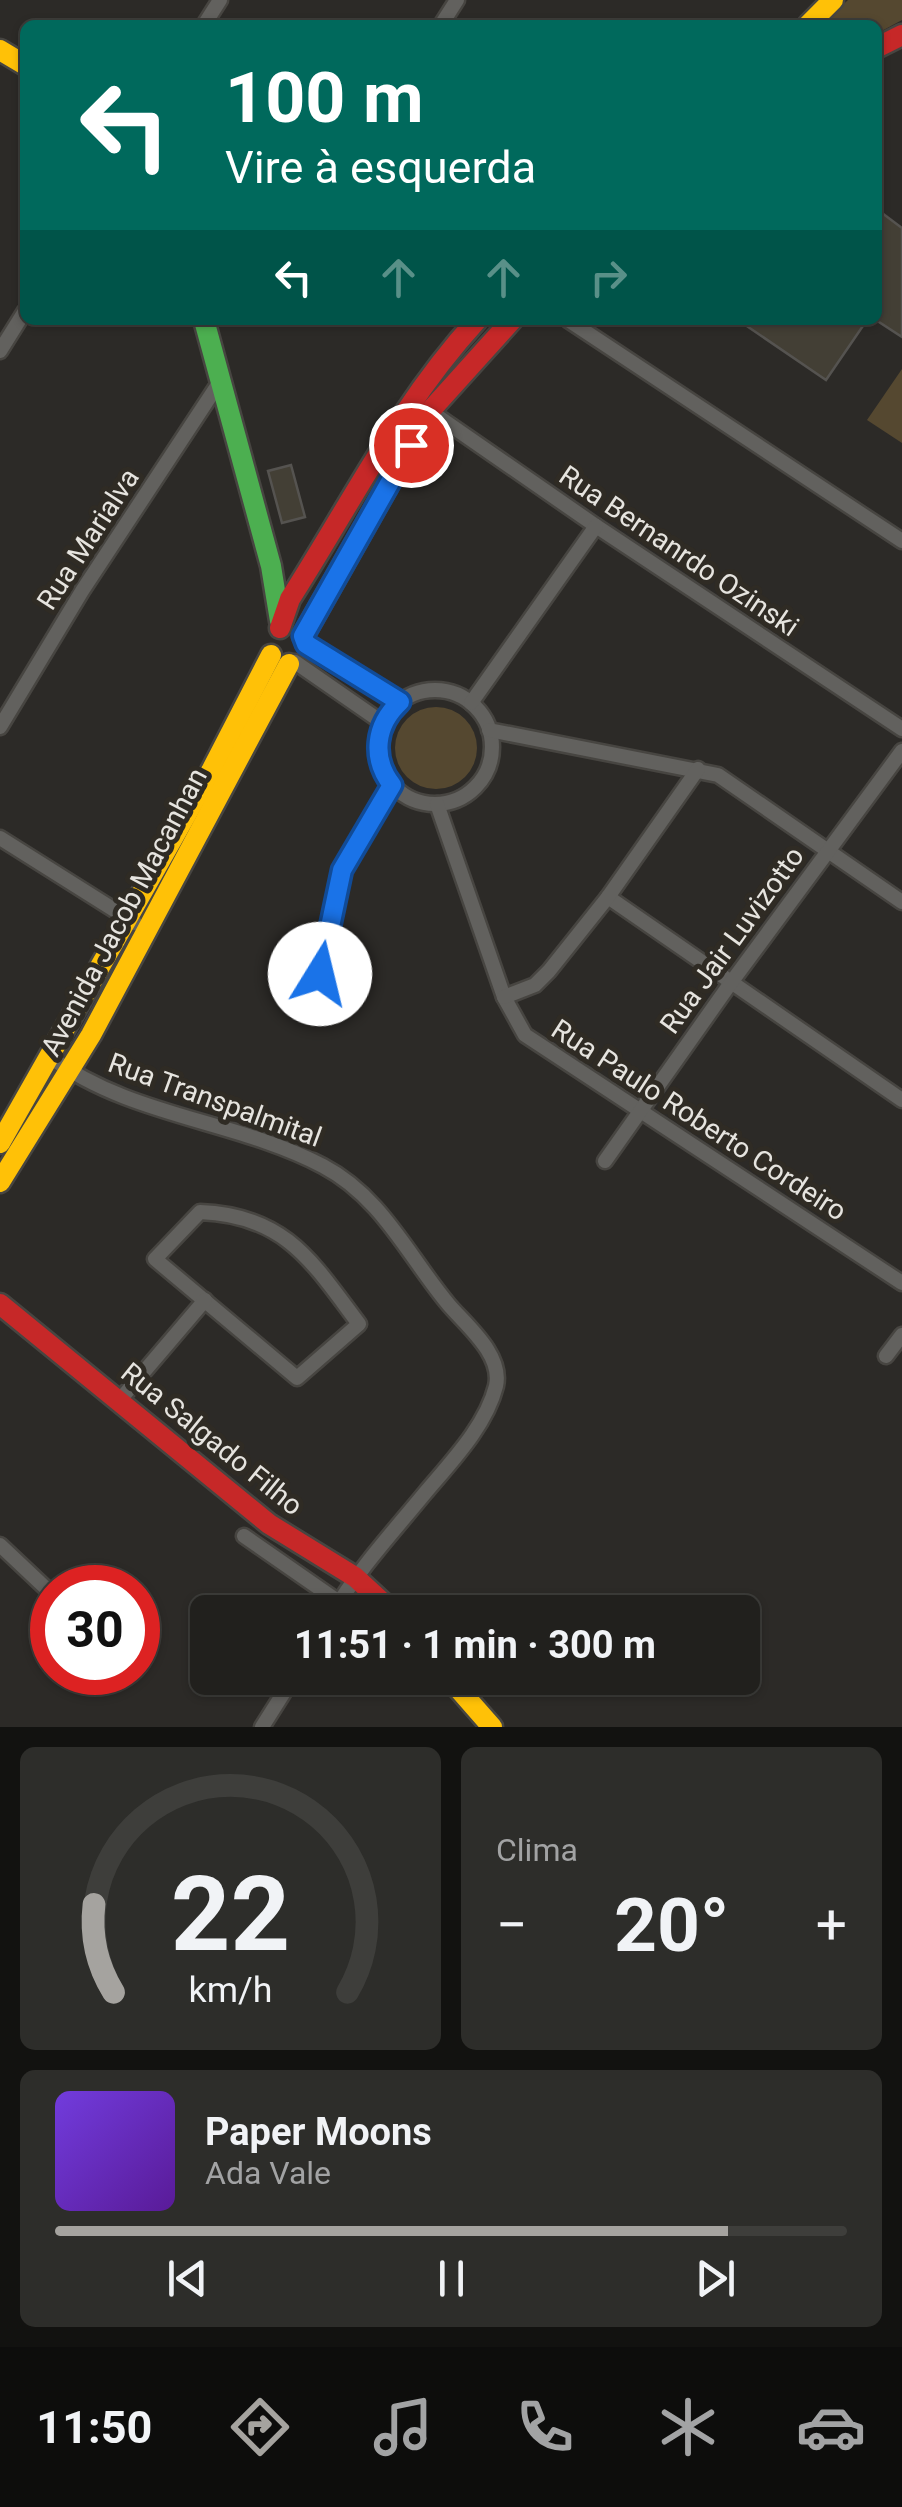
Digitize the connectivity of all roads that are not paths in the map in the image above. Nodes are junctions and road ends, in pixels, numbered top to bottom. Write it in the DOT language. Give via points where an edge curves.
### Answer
graph roads {
  1 [pos="834,0"];
  2 [pos="813,20"];
  3 [pos="20,319"];
  4 [pos="205,325"];
  5 [pos="472,325"];
  6 [pos="507,325"];
  7 [pos="576,325"];
  8 [pos="0,351"];
  9 [pos="221,380"];
  10 [pos="430,411"];
  11 [pos="596,526"];
  12 [pos="902,541"];
  13 [pos="304,578"];
  14 [pos="328,595"];
  15 [pos="280,628"];
  16 [pos="293,652"];
  17 [pos="400,702"];
  18 [pos="471,703"];
  19 [pos="383,723"];
  20 [pos="0,727"];
  21 [pos="489,730"];
  22 [pos="902,730"];
  23 [pos="902,750"];
  24 [pos="698,769"];
  25 [pos="392,785"];
  26 [pos="436,804"];
  27 [pos="0,838"];
  28 [pos="828,852"];
  29 [pos="608,897"];
  30 [pos="902,902"];
  31 [pos="127,918"];
  32 [pos="147,929"];
  33 [pos="320,974"];
  34 [pos="730,984"];
  35 [pos="504,997"];
  36 [pos="50,1057"];
  37 [pos="70,1072"];
  38 [pos="902,1100"];
  39 [pos="640,1110"];
  40 [pos="0,1143"];
  41 [pos="606,1161"];
  42 [pos="0,1182"];
  43 [pos="902,1283"];
  44 [pos="206,1300"];
  45 [pos="0,1304"];
  46 [pos="902,1335"];
  47 [pos="886,1356"];
  48 [pos="119,1401"];
  49 [pos="244,1536"];
  50 [pos="0,1545"];
  51 [pos="30,1573"];
  52 [pos="354,1577"];
  53 [pos="320,1595"];
  54 [pos="343,1595"];
  55 [pos="374,1595"];
  56 [pos="282,1695"];
  57 [pos="464,1695"];
  58 [pos="262,1727"];
  59 [pos="492,1727"];
  1 -- 2 [label="main road"];
  3 -- 8 [label="street"];
  4 -- 9 [label="main road"];
  5 -- 13 [label="main road" via="402,409"];
  6 -- 10 [label="main road, Avenida Jacob Macanhan"];
  7 -- 12 [label="street"];
  9 -- 15 [label="main road" via="271,566"];
  9 -- 20 [label="street, Rua Marialva"];
  10 -- 11 [label="street, Rua Bernanrdo Ozinski"];
  10 -- 14 [label="main road, Avenida Jacob Macanhan"];
  11 -- 18 [label="street"];
  11 -- 22 [label="street, Rua Bernanrdo Ozinski"];
  13 -- 14 [label="main road"];
  13 -- 15 [label="main road"];
  14 -- 16 [label="main road, Avenida Jacob Macanhan"];
  15 -- 16 [label="main road" via="293,628"];
  16 -- 17 [label="street"];
  16 -- 19 [label="street"];
  16 -- 31 [label="main road, Avenida Jacob Macanhan" via="211,771"];
  16 -- 32 [label="main road, Avenida Jacob Macanhan"];
  17 -- 18 [label="street" via="435,690"];
  17 -- 19 [label="street"];
  18 -- 21 [label="street"];
  19 -- 25 [label="street" via="378,756"];
  21 -- 24 [label="street"];
  21 -- 26 [label="street" via="491,756 482,780 460,798"];
  23 -- 28 [label="street, Rua Jair Luvizotto"];
  24 -- 28 [label="street" via="729,782"];
  24 -- 29 [label="street"];
  25 -- 26 [label="street"];
  25 -- 33 [label="street" via="342,870"];
  26 -- 35 [label="street, Rua Paulo Roberto Cordeiro"];
  27 -- 31 [label="street"];
  28 -- 30 [label="street"];
  28 -- 34 [label="street, Rua Jair Luvizotto"];
  29 -- 34 [label="street"];
  29 -- 35 [label="street" via="535,985"];
  31 -- 32 [label="street"];
  31 -- 36 [label="main road, Avenida Jacob Macanhan"];
  32 -- 37 [label="main road, Avenida Jacob Macanhan"];
  34 -- 38 [label="street"];
  34 -- 39 [label="street, Rua Jair Luvizotto"];
  35 -- 39 [label="street, Rua Paulo Roberto Cordeiro" via="525,1036"];
  36 -- 37 [label="street, Rua Transpalmital"];
  36 -- 40 [label="main road, Avenida Jacob Macanhan"];
  37 -- 42 [label="main road, Avenida Jacob Macanhan"];
  37 -- 52 [label="street, Rua Transpalmital" via="160,1112 324,1166 370,1200 493,1358 497,1384 463,1448"];
  39 -- 41 [label="street, Rua Jair Luvizotto"];
  39 -- 43 [label="street, Rua Paulo Roberto Cordeiro"];
  44 -- 44 [label="street" via="296,1378 359,1324 290,1239 200,1212 155,1258"];
  44 -- 48 [label="street"];
  45 -- 48 [label="main road, Rua Salgado Filho"];
  46 -- 47 [label="street"];
  48 -- 52 [label="main road, Rua Salgado Filho" via="269,1524"];
  49 -- 53 [label="street"];
  50 -- 51 [label="street"];
  52 -- 54 [label="street, Rua Transpalmital"];
  52 -- 55 [label="main road, Rua Salgado Filho"];
  56 -- 58 [label="street"];
  57 -- 59 [label="main road"];
}
